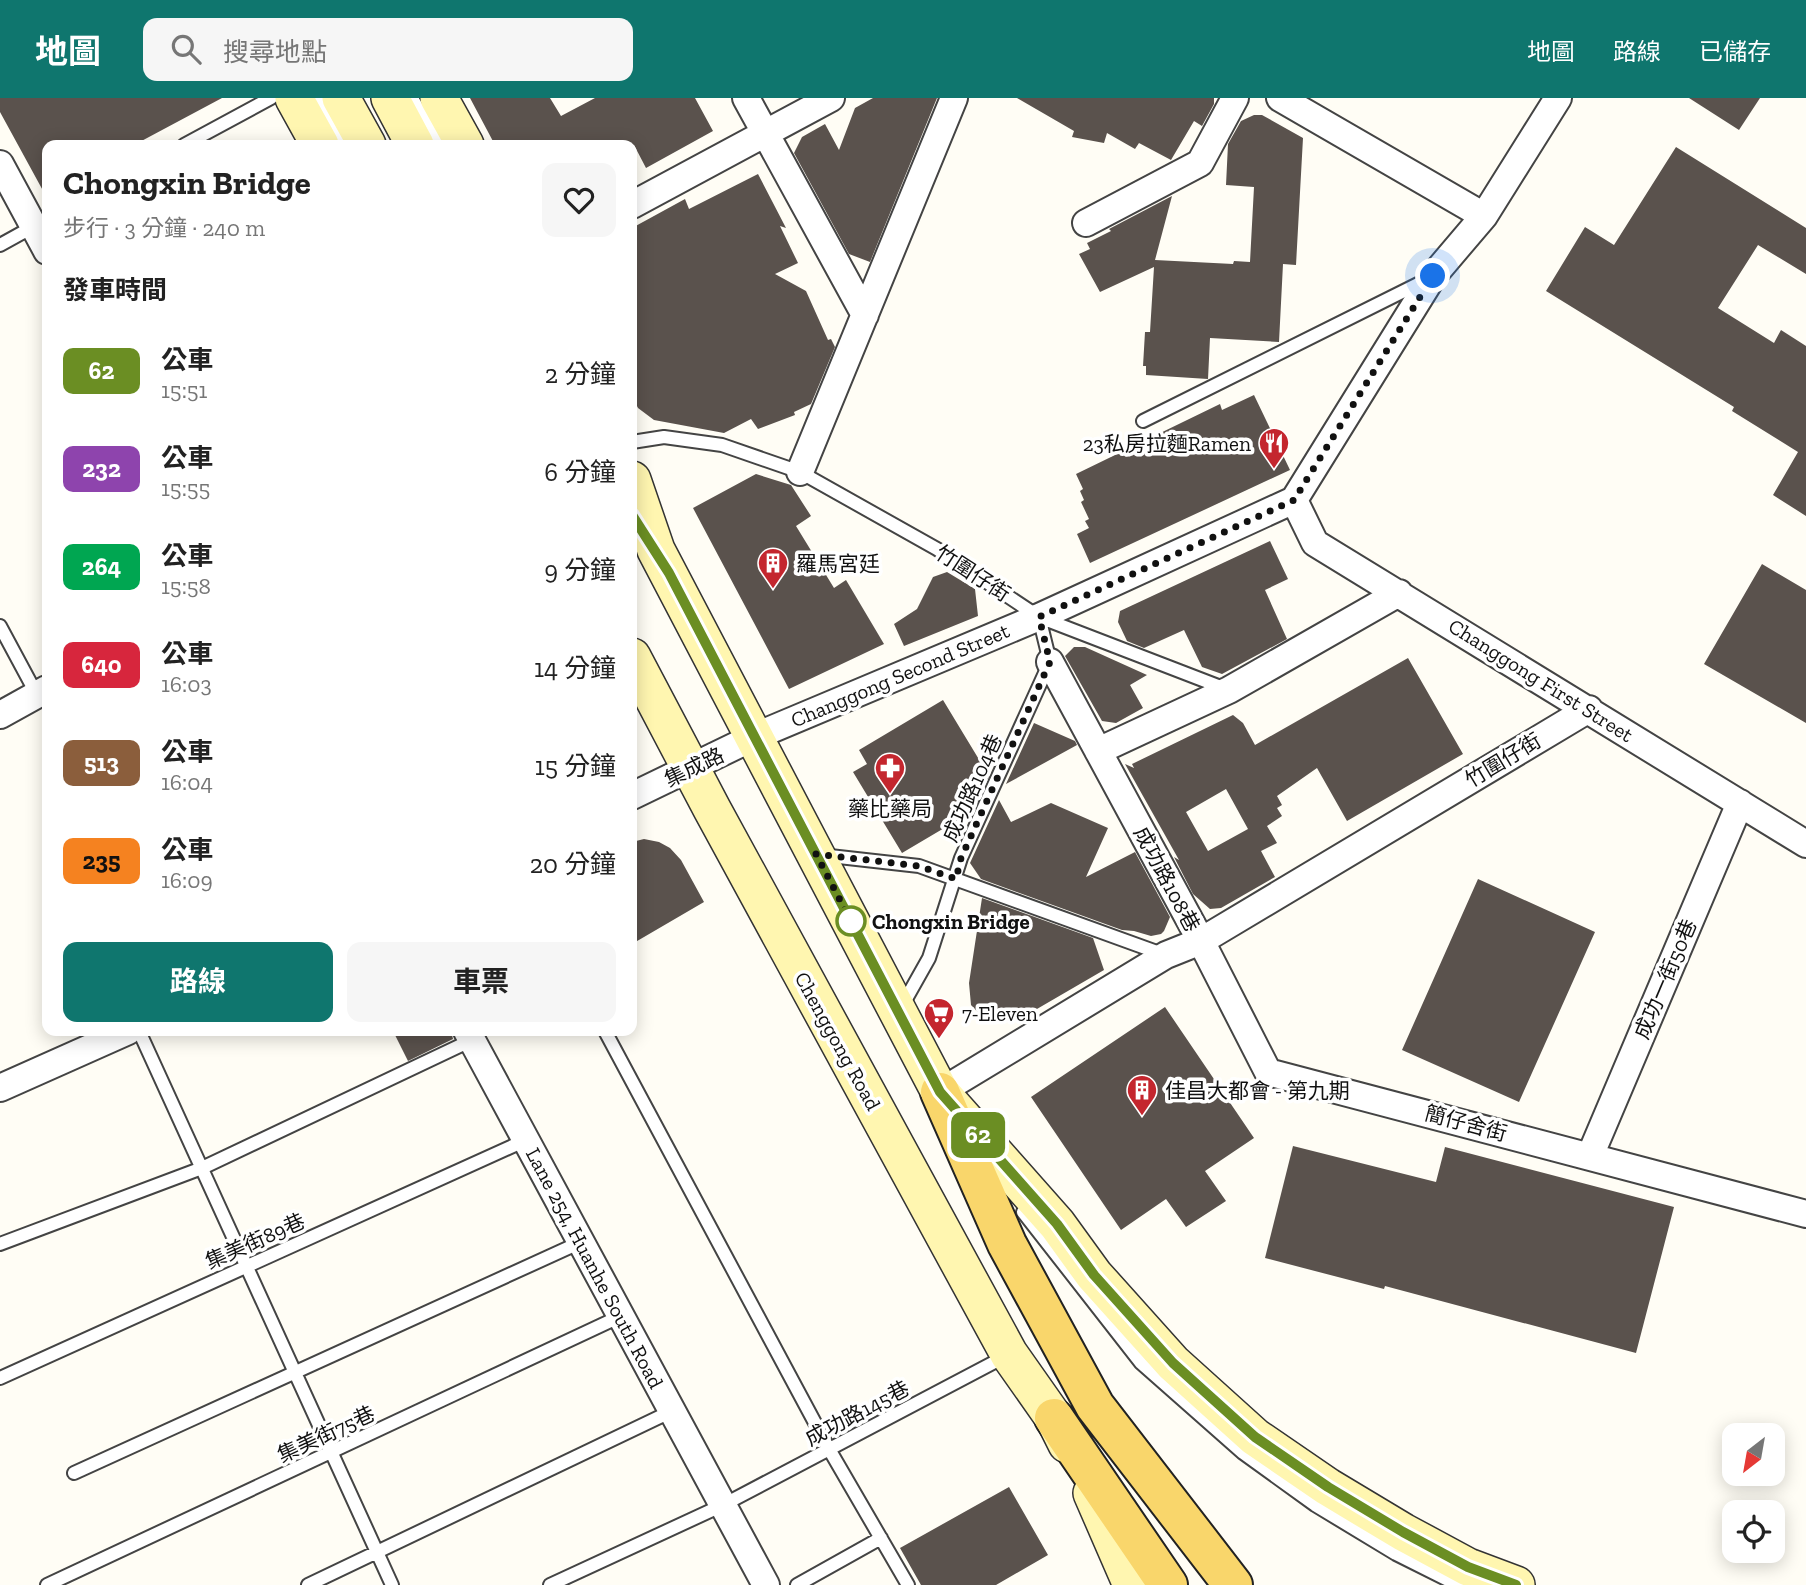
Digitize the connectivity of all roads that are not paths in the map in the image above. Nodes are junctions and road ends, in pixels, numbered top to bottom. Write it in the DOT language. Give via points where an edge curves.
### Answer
graph roads {
  1 [pos="271,98"];
  2 [pos="294,98"];
  3 [pos="317,98"];
  4 [pos="341,98"];
  5 [pos="390,98"];
  6 [pos="412,98"];
  7 [pos="439,98"];
  8 [pos="746,98"];
  9 [pos="831,98"];
  10 [pos="954,98"];
  11 [pos="1236,98"];
  12 [pos="1280,98"];
  13 [pos="1558,98"];
  14 [pos="766,133"];
  15 [pos="193,140"];
  16 [pos="317,140"];
  17 [pos="340,140"];
  18 [pos="364,140"];
  19 [pos="412,140"];
  20 [pos="435,140"];
  21 [pos="461,140"];
  22 [pos="0,164"];
  23 [pos="637,202"];
  24 [pos="1484,216"];
  25 [pos="41,223"];
  26 [pos="1086,223"];
  27 [pos="0,245"];
  28 [pos="1433,276"];
  29 [pos="865,315"];
  30 [pos="1143,421"];
  31 [pos="637,441"];
  32 [pos="800,472"];
  33 [pos="637,495"];
  34 [pos="1294,500"];
  35 [pos="637,514"];
  36 [pos="637,522"];
  37 [pos="656,550"];
  38 [pos="1399,593"];
  39 [pos="1039,617"];
  40 [pos="0,626"];
  41 [pos="1050,662"];
  42 [pos="637,667"];
  43 [pos="1229,690"];
  44 [pos="42,692"];
  45 [pos="1589,709"];
  46 [pos="0,715"];
  47 [pos="756,736"];
  48 [pos="1098,751"];
  49 [pos="690,769"];
  50 [pos="637,794"];
  51 [pos="1740,803"];
  52 [pos="1806,844"];
  53 [pos="816,854"];
  54 [pos="956,879"];
  55 [pos="1201,941"];
  56 [pos="1166,955"];
  57 [pos="898,1012"];
  58 [pos="117,1036"];
  59 [pos="141,1036"];
  60 [pos="468,1036"];
  61 [pos="471,1036"];
  62 [pos="609,1036"];
  63 [pos="0,1088"];
  64 [pos="940,1092"];
  65 [pos="526,1140"];
  66 [pos="1590,1156"];
  67 [pos="987,1166"];
  68 [pos="202,1168"];
  69 [pos="1017,1205"];
  70 [pos="1806,1214"];
  71 [pos="581,1242"];
  72 [pos="0,1244"];
  73 [pos="246,1265"];
  74 [pos="621,1316"];
  75 [pos="1009,1354"];
  76 [pos="295,1373"];
  77 [pos="0,1378"];
  78 [pos="672,1411"];
  79 [pos="1054,1418"];
  80 [pos="829,1449"];
  81 [pos="331,1452"];
  82 [pos="74,1473"];
  83 [pos="723,1505"];
  84 [pos="1100,1509"];
  85 [pos="881,1538"];
  86 [pos="377,1552"];
  87 [pos="47,1585"];
  88 [pos="308,1585"];
  89 [pos="391,1585"];
  90 [pos="550,1585"];
  91 [pos="766,1585"];
  92 [pos="797,1585"];
  93 [pos="908,1585"];
  94 [pos="1132,1585"];
  95 [pos="1140,1585"];
  96 [pos="1168,1585"];
  97 [pos="1233,1585"];
  98 [pos="1458,1585"];
  99 [pos="1516,1585"];
  1 -- 15 [label="lane"];
  2 -- 16 [label="main road"];
  3 -- 17 [label="lane"];
  4 -- 18 [label="main road"];
  5 -- 19 [label="main road"];
  6 -- 20 [label="lane"];
  7 -- 21 [label="main road"];
  8 -- 14 [label="street"];
  9 -- 14 [label="street"];
  10 -- 29 [label="street"];
  11 -- 26 [label="street" via="1200,163"];
  12 -- 24 [label="street"];
  13 -- 24 [label="street"];
  14 -- 23 [label="street"];
  14 -- 29 [label="street"];
  22 -- 25 [label="street"];
  24 -- 28 [label="street"];
  25 -- 27 [label="lane"];
  28 -- 30 [label="lane"];
  28 -- 34 [label="street"];
  29 -- 32 [label="street"];
  31 -- 32 [label="lane, 竹圍仔街" via="664,437 722,445"];
  32 -- 39 [label="lane, 竹圍仔街" via="937,549"];
  33 -- 37 [label="main road"];
  34 -- 38 [label="street, Changgong First Street" via="1314,543"];
  34 -- 39 [label="street, Changgong Second Street"];
  35 -- 37 [label="lane"];
  36 -- 37 [label="main road"];
  37 -- 47 [label="main road"];
  38 -- 43 [label="street"];
  38 -- 45 [label="street, Changgong First Street"];
  39 -- 41 [label="lane"];
  39 -- 43 [label="lane, 竹圍仔街"];
  39 -- 47 [label="street, Changgong Second Street"];
  40 -- 44 [label="lane"];
  41 -- 48 [label="street, 成功路108巷"];
  41 -- 54 [label="lane, 成功路104巷" via="961,858"];
  42 -- 49 [label="main road, Chenggong Road"];
  43 -- 48 [label="street"];
  44 -- 46 [label="street"];
  45 -- 51 [label="street, Changgong First Street"];
  45 -- 55 [label="street, 竹圍仔街"];
  47 -- 49 [label="street, 集成路"];
  47 -- 53 [label="main road"];
  48 -- 55 [label="street, 成功路108巷"];
  49 -- 50 [label="street, 集成路"];
  49 -- 75 [label="main road, Chenggong Road"];
  51 -- 52 [label="street, Changgong First Street"];
  51 -- 66 [label="street, 成功一街50巷"];
  53 -- 54 [label="lane" via="919,866"];
  53 -- 57 [label="main road"];
  54 -- 56 [label="lane"];
  54 -- 57 [label="lane, 成功路104巷" via="929,958"];
  55 -- 56 [label="street, 成功路108巷"];
  55 -- 66 [label="street, 簡仔舍街" via="1268,1072"];
  56 -- 64 [label="street, 成功路108巷"];
  57 -- 64 [label="main road"];
  58 -- 63 [label="street"];
  59 -- 68 [label="lane"];
  60 -- 68 [label="lane"];
  61 -- 65 [label="street, Lane 254, Huanhe South Road"];
  62 -- 80 [label="lane"];
  64 -- 67 [label="lane"];
  64 -- 97 [label="main road" via="1007,1244 1096,1406"];
  64 -- 99 [label="main road" via="1173,1363 1255,1437 1403,1532 1468,1567"];
  65 -- 71 [label="street, Lane 254, Huanhe South Road"];
  65 -- 73 [label="lane, 集美街89巷"];
  66 -- 70 [label="street, 簡仔舍街"];
  68 -- 72 [label="lane"];
  68 -- 73 [label="lane"];
  69 -- 98 [label="lane" via="1141,1363 1242,1453 1315,1505"];
  71 -- 74 [label="street, Lane 254, Huanhe South Road"];
  71 -- 76 [label="lane"];
  73 -- 76 [label="lane"];
  73 -- 77 [label="lane, 集美街89巷"];
  74 -- 78 [label="street, Lane 254, Huanhe South Road"];
  74 -- 81 [label="lane, 集美街75巷"];
  75 -- 79 [label="main road, Chenggong Road"];
  75 -- 80 [label="lane, 成功路145巷"];
  76 -- 81 [label="lane"];
  76 -- 82 [label="lane"];
  78 -- 83 [label="street, Lane 254, Huanhe South Road"];
  78 -- 86 [label="lane"];
  79 -- 84 [label="main road, Chenggong Road"];
  79 -- 96 [label="main road"];
  80 -- 83 [label="lane, 成功路145巷"];
  80 -- 85 [label="lane"];
  81 -- 86 [label="lane"];
  81 -- 87 [label="lane, 集美街75巷"];
  83 -- 90 [label="lane, 成功路145巷"];
  83 -- 91 [label="street, Lane 254, Huanhe South Road"];
  84 -- 94 [label="main road, Chenggong Road"];
  84 -- 95 [label="lane"];
  85 -- 92 [label="lane"];
  85 -- 93 [label="lane"];
  86 -- 88 [label="lane"];
  86 -- 89 [label="lane"];
}
